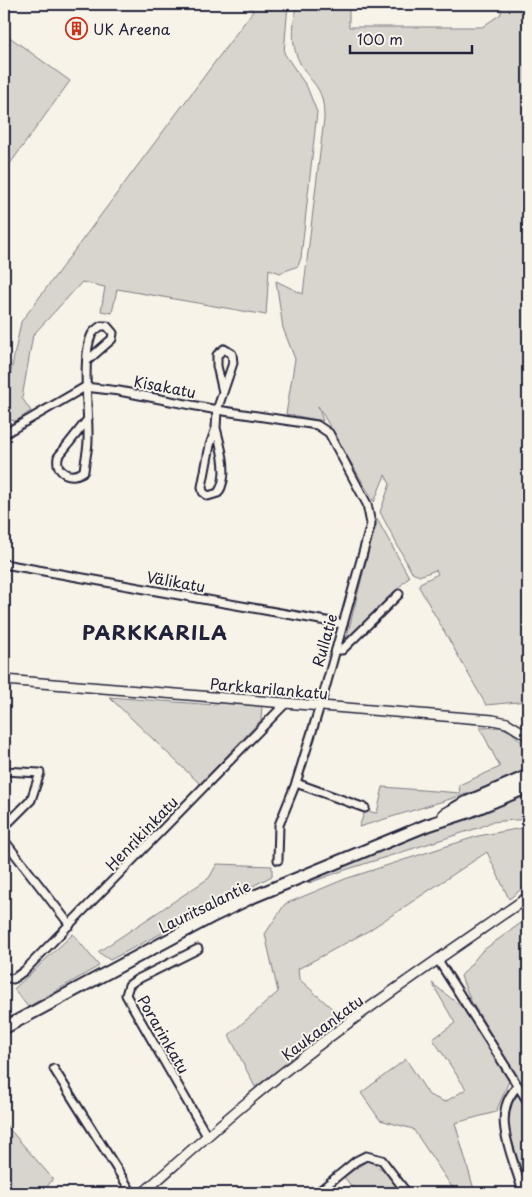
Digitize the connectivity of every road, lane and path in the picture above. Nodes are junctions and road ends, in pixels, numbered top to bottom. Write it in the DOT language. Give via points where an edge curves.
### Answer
graph roads {
  1 [pos="88,360"];
  2 [pos="85,387"];
  3 [pos="223,392"];
  4 [pos="217,410"];
  5 [pos="88,419"];
  6 [pos="216,428"];
  7 [pos="329,433"];
  8 [pos="4,434"];
  9 [pos="4,564"];
  10 [pos="399,594"];
  11 [pos="343,624"];
  12 [pos="339,650"];
  13 [pos="4,680"];
  14 [pos="286,703"];
  15 [pos="319,706"];
  16 [pos="528,736"];
  17 [pos="4,770"];
  18 [pos="528,776"];
  19 [pos="296,784"];
  20 [pos="528,787"];
  21 [pos="365,808"];
  22 [pos="425,826"];
  23 [pos="4,827"];
  24 [pos="4,840"];
  25 [pos="278,860"];
  26 [pos="528,897"];
  27 [pos="70,925"];
  28 [pos="198,950"];
  29 [pos="438,960"];
  30 [pos="4,977"];
  31 [pos="4,1028"];
  32 [pos="54,1069"];
  33 [pos="518,1086"];
  34 [pos="528,1102"];
  35 [pos="207,1136"];
  36 [pos="132,1193"];
  37 [pos="143,1193"];
  38 [pos="317,1193"];
  39 [pos="407,1193"];
  40 [pos="523,1193"];
  1 -- 1 [label="street" via="112,339 113,333 107,326 101,326 92,334"];
  1 -- 2 [label="street"];
  2 -- 4 [label="street, Kisakatu"];
  2 -- 5 [label="street"];
  2 -- 8 [label="street"];
  3 -- 3 [label="street" via="233,363 232,354 224,349 217,355"];
  3 -- 4 [label="street"];
  4 -- 6 [label="street"];
  4 -- 7 [label="street, Kisakatu" via="318,425"];
  5 -- 5 [label="street" via="58,458 56,464 64,474 73,475 84,470"];
  6 -- 6 [label="street" via="202,487 208,496 218,493 222,482 221,449"];
  7 -- 11 [label="street, Rullatie" via="367,504 371,524"];
  9 -- 11 [label="street, Välikatu"];
  10 -- 12 [label="street"];
  11 -- 12 [label="street, Rullatie"];
  12 -- 15 [label="street, Rullatie"];
  13 -- 14 [label="street, Parkkarilankatu"];
  14 -- 15 [label="street, Parkkarilankatu"];
  14 -- 27 [label="street, Henrikinkatu"];
  15 -- 16 [label="street, Parkkarilankatu" via="493,720 507,723"];
  15 -- 19 [label="street, Rullatie"];
  17 -- 23 [label="street" via="40,773 31,800"];
  18 -- 22 [label="main road, Lauritsalantie" via="463,804"];
  19 -- 21 [label="street"];
  19 -- 25 [label="street, Rullatie" via="279,825"];
  20 -- 22 [label="main road, Lauritsalantie"];
  22 -- 31 [label="main road, Lauritsalantie" via="213,916"];
  24 -- 27 [label="street"];
  26 -- 29 [label="street, Kaukaankatu"];
  27 -- 30 [label="street, Henrikinkatu" via="24,971 13,979"];
  28 -- 35 [label="street, Porarinkatu" via="136,980 129,985 126,995"];
  29 -- 33 [label="street"];
  29 -- 35 [label="street, Kaukaankatu" via="294,1064"];
  32 -- 36 [label="street"];
  33 -- 34 [label="street"];
  33 -- 40 [label="street" via="506,1104 503,1121"];
  35 -- 37 [label="street, Kaukaankatu"];
  38 -- 39 [label="street" via="366,1156 382,1160"];
}
